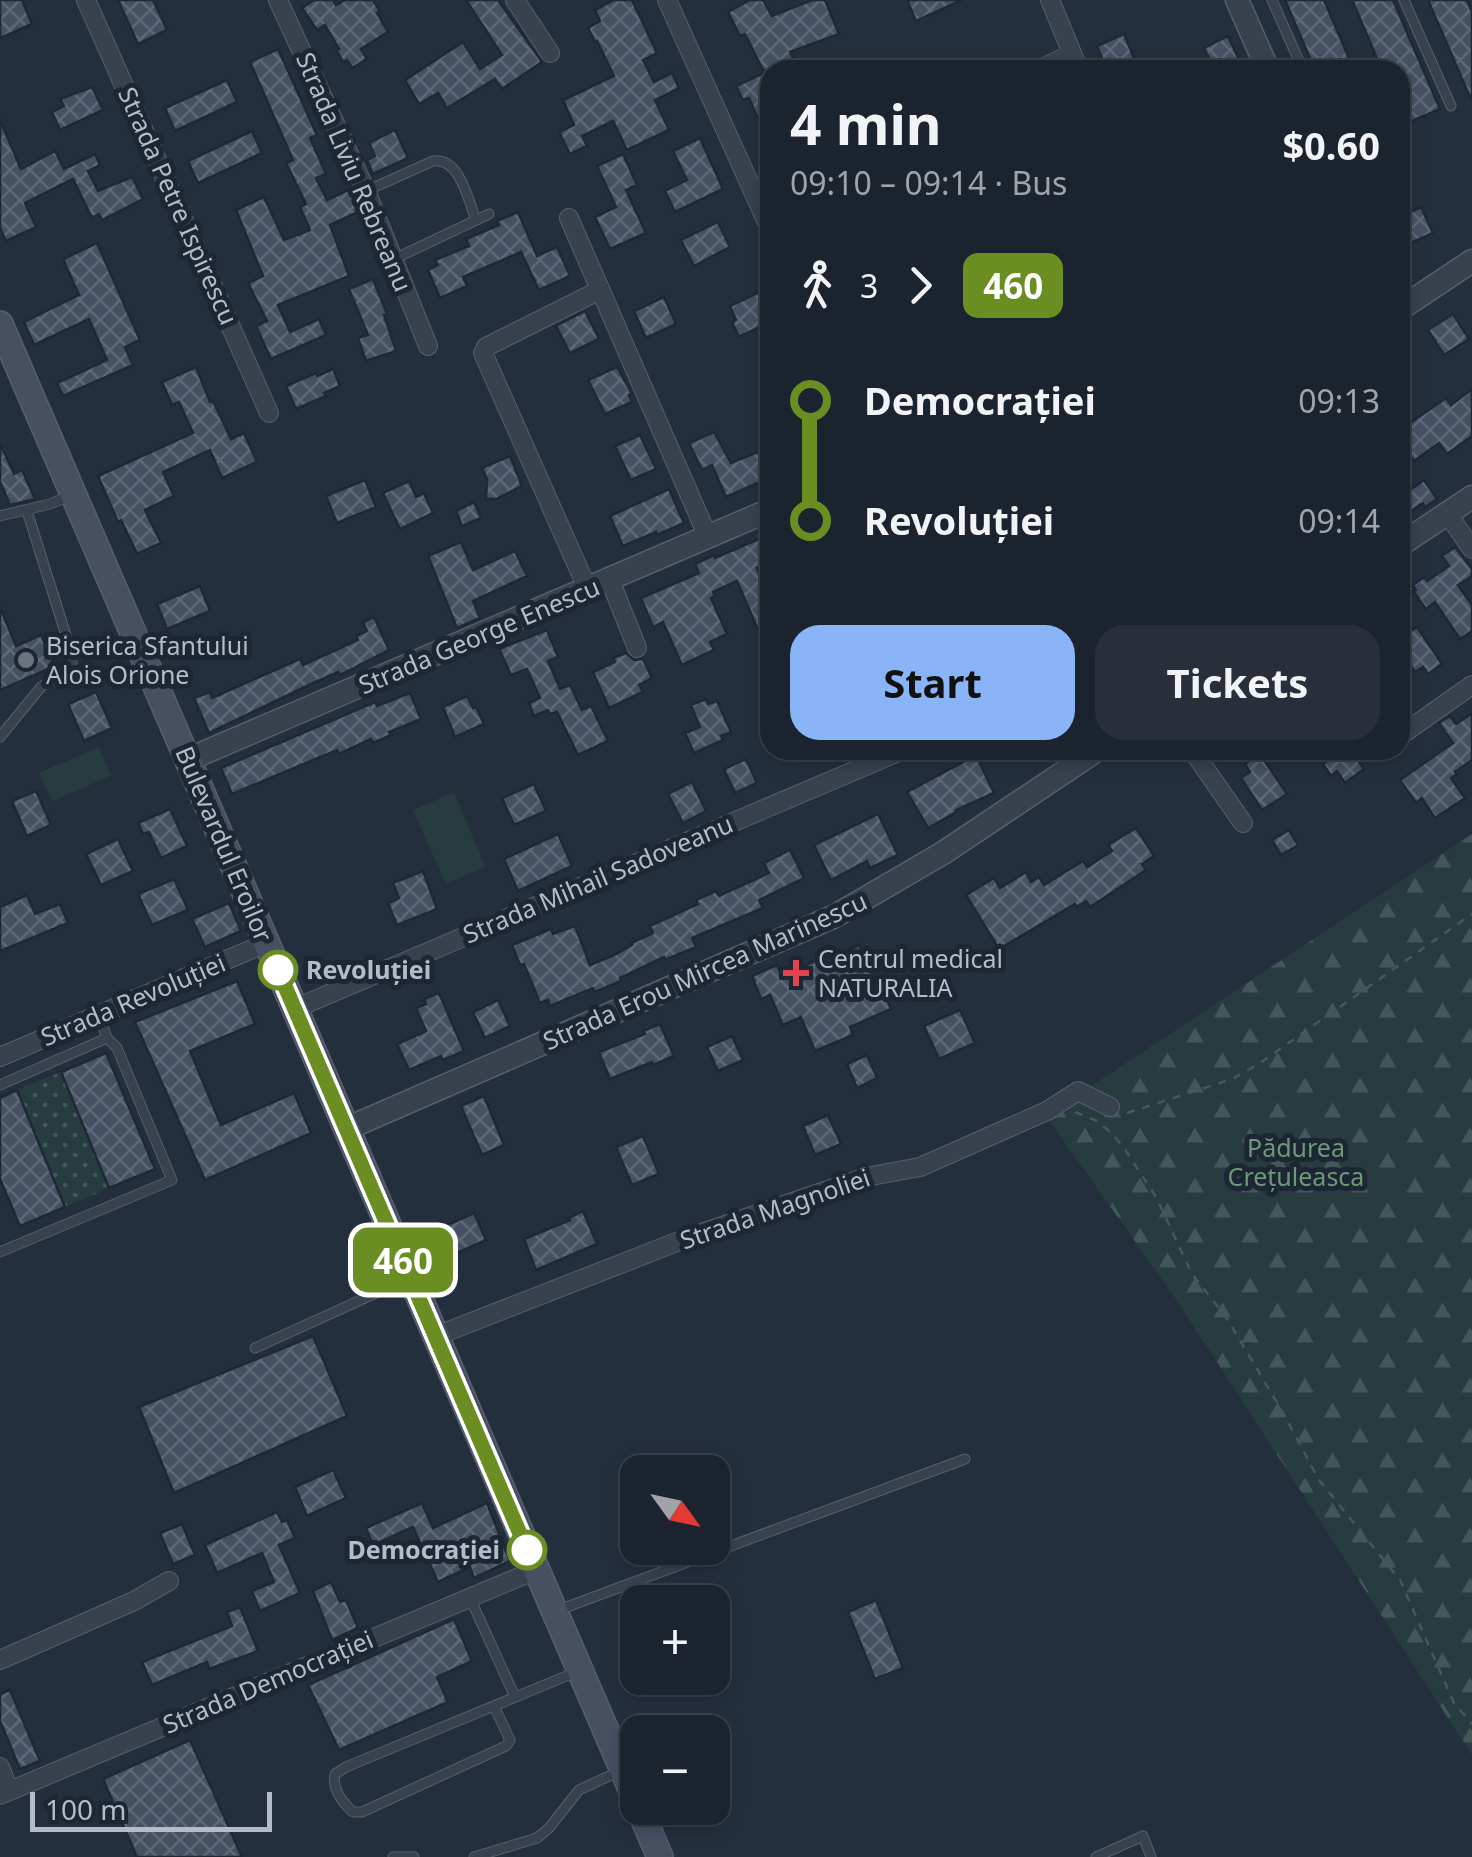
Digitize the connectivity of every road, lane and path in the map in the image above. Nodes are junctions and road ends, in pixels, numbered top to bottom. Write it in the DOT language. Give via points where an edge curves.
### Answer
graph roads {
  1 [pos="86,0"];
  2 [pos="278,0"];
  3 [pos="515,0"];
  4 [pos="666,0"];
  5 [pos="1050,0"];
  6 [pos="1237,0"];
  7 [pos="1272,0"];
  8 [pos="1404,0"];
  9 [pos="550,53"];
  10 [pos="1075,60"];
  11 [pos="1264,60"];
  12 [pos="1299,60"];
  13 [pos="1451,106"];
  14 [pos="366,191"];
  15 [pos="760,208"];
  16 [pos="489,214"];
  17 [pos="569,218"];
  18 [pos="476,220"];
  19 [pos="394,258"];
  20 [pos="1472,262"];
  21 [pos="600,290"];
  22 [pos="1410,302"];
  23 [pos="0,324"];
  24 [pos="428,346"];
  25 [pos="269,413"];
  26 [pos="73,494"];
  27 [pos="1472,496"];
  28 [pos="26,511"];
  29 [pos="1447,513"];
  30 [pos="760,514"];
  31 [pos="0,516"];
  32 [pos="708,537"];
  33 [pos="1410,538"];
  34 [pos="1472,550"];
  35 [pos="610,580"];
  36 [pos="588,590"];
  37 [pos="637,648"];
  38 [pos="1472,685"];
  39 [pos="1410,729"];
  40 [pos="0,738"];
  41 [pos="188,760"];
  42 [pos="879,760"];
  43 [pos="1082,760"];
  44 [pos="1199,760"];
  45 [pos="1242,823"];
  46 [pos="1472,914"];
  47 [pos="266,943"];
  48 [pos="294,1009"];
  49 [pos="99,1015"];
  50 [pos="108,1038"];
  51 [pos="0,1057"];
  52 [pos="0,1086"];
  53 [pos="1110,1107"];
  54 [pos="1047,1112"];
  55 [pos="1129,1113"];
  56 [pos="346,1129"];
  57 [pos="0,1238"];
  58 [pos="2,1251"];
  59 [pos="410,1278"];
  60 [pos="436,1336"];
  61 [pos="254,1348"];
  62 [pos="964,1459"];
  63 [pos="536,1570"];
  64 [pos="169,1580"];
  65 [pos="470,1598"];
  66 [pos="554,1612"];
  67 [pos="0,1660"];
  68 [pos="579,1670"];
  69 [pos="515,1697"];
  70 [pos="494,1706"];
  71 [pos="1472,1724"];
  72 [pos="620,1765"];
  73 [pos="0,1767"];
  74 [pos="620,1771"];
  75 [pos="4,1793"];
  76 [pos="646,1825"];
  77 [pos="393,1857"];
  78 [pos="414,1857"];
  79 [pos="474,1857"];
  80 [pos="660,1857"];
  81 [pos="1096,1857"];
  82 [pos="1151,1857"];
  1 -- 25 [label="street, Strada Petre Ispirescu"];
  2 -- 14 [label="street, Strada Liviu Rebreanu"];
  3 -- 9 [label="street"];
  4 -- 15 [label="street"];
  5 -- 10 [label="street"];
  6 -- 11 [label="street"];
  7 -- 12 [label="lane"];
  8 -- 13 [label="lane"];
  14 -- 18 [label="lane" via="442,160 456,170"];
  14 -- 19 [label="street, Strada Liviu Rebreanu"];
  16 -- 18 [label="lane"];
  17 -- 21 [label="street"];
  18 -- 19 [label="lane"];
  19 -- 24 [label="street, Strada Liviu Rebreanu"];
  20 -- 22 [label="street"];
  21 -- 32 [label="street"];
  21 -- 36 [label="street" via="484,353"];
  23 -- 26 [label="main road, Bulevardul Eroilor"];
  26 -- 28 [label="lane"];
  26 -- 41 [label="main road, Bulevardul Eroilor"];
  27 -- 29 [label="street"];
  28 -- 31 [label="lane"];
  28 -- 40 [label="lane" via="72,662"];
  29 -- 33 [label="street"];
  29 -- 34 [label="street"];
  30 -- 32 [label="street, Strada George Enescu"];
  32 -- 35 [label="street, Strada George Enescu"];
  35 -- 36 [label="street, Strada George Enescu"];
  35 -- 37 [label="street"];
  36 -- 41 [label="street, Strada George Enescu"];
  38 -- 39 [label="street"];
  41 -- 47 [label="main road, Bulevardul Eroilor"];
  42 -- 48 [label="street, Strada Mihail Sadoveanu"];
  43 -- 56 [label="street, Strada Erou Mircea Marinescu" via="835,916"];
  44 -- 45 [label="street"];
  46 -- 55 [label="path" via="1260,1064"];
  47 -- 48 [label="main road, Bulevardul Eroilor"];
  47 -- 49 [label="street, Strada Revoluției"];
  48 -- 56 [label="main road, Bulevardul Eroilor"];
  49 -- 50 [label="lane"];
  49 -- 51 [label="street, Strada Revoluției"];
  50 -- 52 [label="lane"];
  50 -- 58 [label="lane" via="172,1180"];
  53 -- 54 [label="street, Strada Magnoliei" via="1078,1091"];
  54 -- 60 [label="street, Strada Magnoliei" via="920,1168 866,1177 687,1238"];
  54 -- 71 [label="path" via="1084,1114 1122,1145 1192,1274 1226,1317 1319,1480 1400,1580 1454,1703"];
  56 -- 59 [label="main road, Bulevardul Eroilor"];
  57 -- 58 [label="lane"];
  59 -- 60 [label="main road, Bulevardul Eroilor"];
  59 -- 61 [label="lane"];
  60 -- 63 [label="main road, Bulevardul Eroilor"];
  62 -- 66 [label="lane"];
  63 -- 65 [label="street, Strada Democrației"];
  63 -- 66 [label="main road, Bulevardul Eroilor"];
  64 -- 67 [label="street"];
  65 -- 69 [label="lane"];
  65 -- 75 [label="street, Strada Democrației"];
  66 -- 68 [label="main road, Bulevardul Eroilor"];
  68 -- 69 [label="lane"];
  68 -- 72 [label="main road, Bulevardul Eroilor"];
  69 -- 70 [label="lane"];
  70 -- 70 [label="lane" via="346,1767 334,1780 342,1802 362,1812 506,1746 510,1740"];
  73 -- 75 [label="street"];
  74 -- 79 [label="lane" via="579,1790 537,1838"];
  76 -- 80 [label="main road, Bulevardul Eroilor"];
  77 -- 78 [label="lane"];
  81 -- 82 [label="lane" via="1142,1836"];
}
